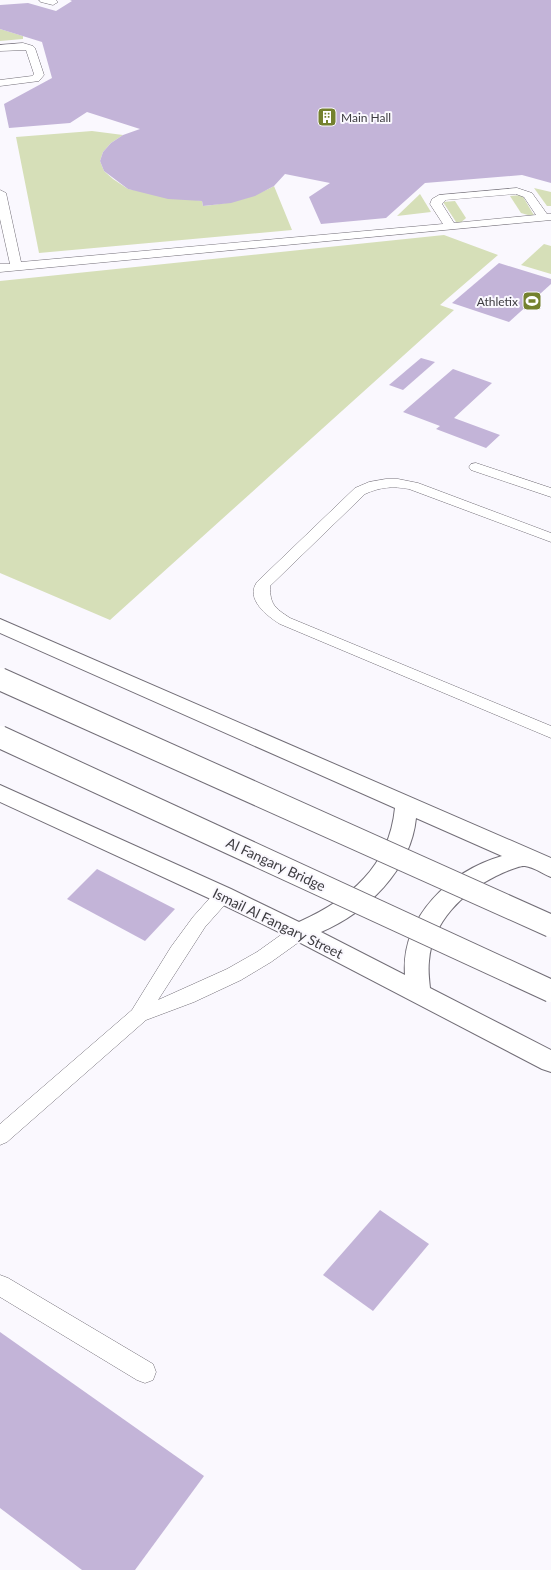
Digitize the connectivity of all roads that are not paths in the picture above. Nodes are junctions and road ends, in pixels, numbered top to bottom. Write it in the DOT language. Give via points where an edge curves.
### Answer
graph roads {
  1 [pos="0,48"];
  2 [pos="0,83"];
  3 [pos="0,193"];
  4 [pos="547,218"];
  5 [pos="451,228"];
  6 [pos="16,266"];
  7 [pos="0,268"];
  8 [pos="476,467"];
  9 [pos="551,493"];
  10 [pos="551,538"];
  11 [pos="0,625"];
  12 [pos="0,679"];
  13 [pos="551,732"];
  14 [pos="0,737"];
  15 [pos="0,793"];
  16 [pos="406,805"];
  17 [pos="527,857"];
  18 [pos="551,868"];
  19 [pos="223,895"];
  20 [pos="551,926"];
  21 [pos="299,932"];
  22 [pos="551,991"];
  23 [pos="418,994"];
  24 [pos="139,1016"];
  25 [pos="551,1062"];
  26 [pos="0,1136"];
  27 [pos="0,1285"];
  28 [pos="145,1372"];
  1 -- 2 [label="lane" via="30,48 39,77"];
  3 -- 6 [label="lane"];
  4 -- 5 [label="lane"];
  4 -- 5 [label="lane" via="528,195 517,190 443,196 438,198 436,204"];
  5 -- 6 [label="lane"];
  6 -- 7 [label="lane"];
  8 -- 9 [label="lane"];
  10 -- 13 [label="lane" via="413,486 394,482 375,484 360,491 262,585 262,598 269,611 285,621"];
  11 -- 16 [label="main road"];
  12 -- 20 [label="main road, bridge"];
  14 -- 22 [label="main road, Al Fangary Bridge, bridge"];
  15 -- 19 [label="main road, Ismail Al Fangary Street"];
  16 -- 17 [label="main road"];
  16 -- 21 [label="main road" via="403,830 379,878 357,899 331,918"];
  17 -- 18 [label="main road"];
  17 -- 23 [label="main road" via="493,867 465,883 442,903 426,929 417,957"];
  19 -- 21 [label="main road, Ismail Al Fangary Street"];
  19 -- 24 [label="lane" via="199,922 178,952"];
  21 -- 23 [label="main road, Ismail Al Fangary Street"];
  21 -- 24 [label="lane" via="264,957 226,979"];
  23 -- 25 [label="main road, Ismail Al Fangary Street"];
  24 -- 26 [label="lane"];
  27 -- 28 [label="lane"];
}
